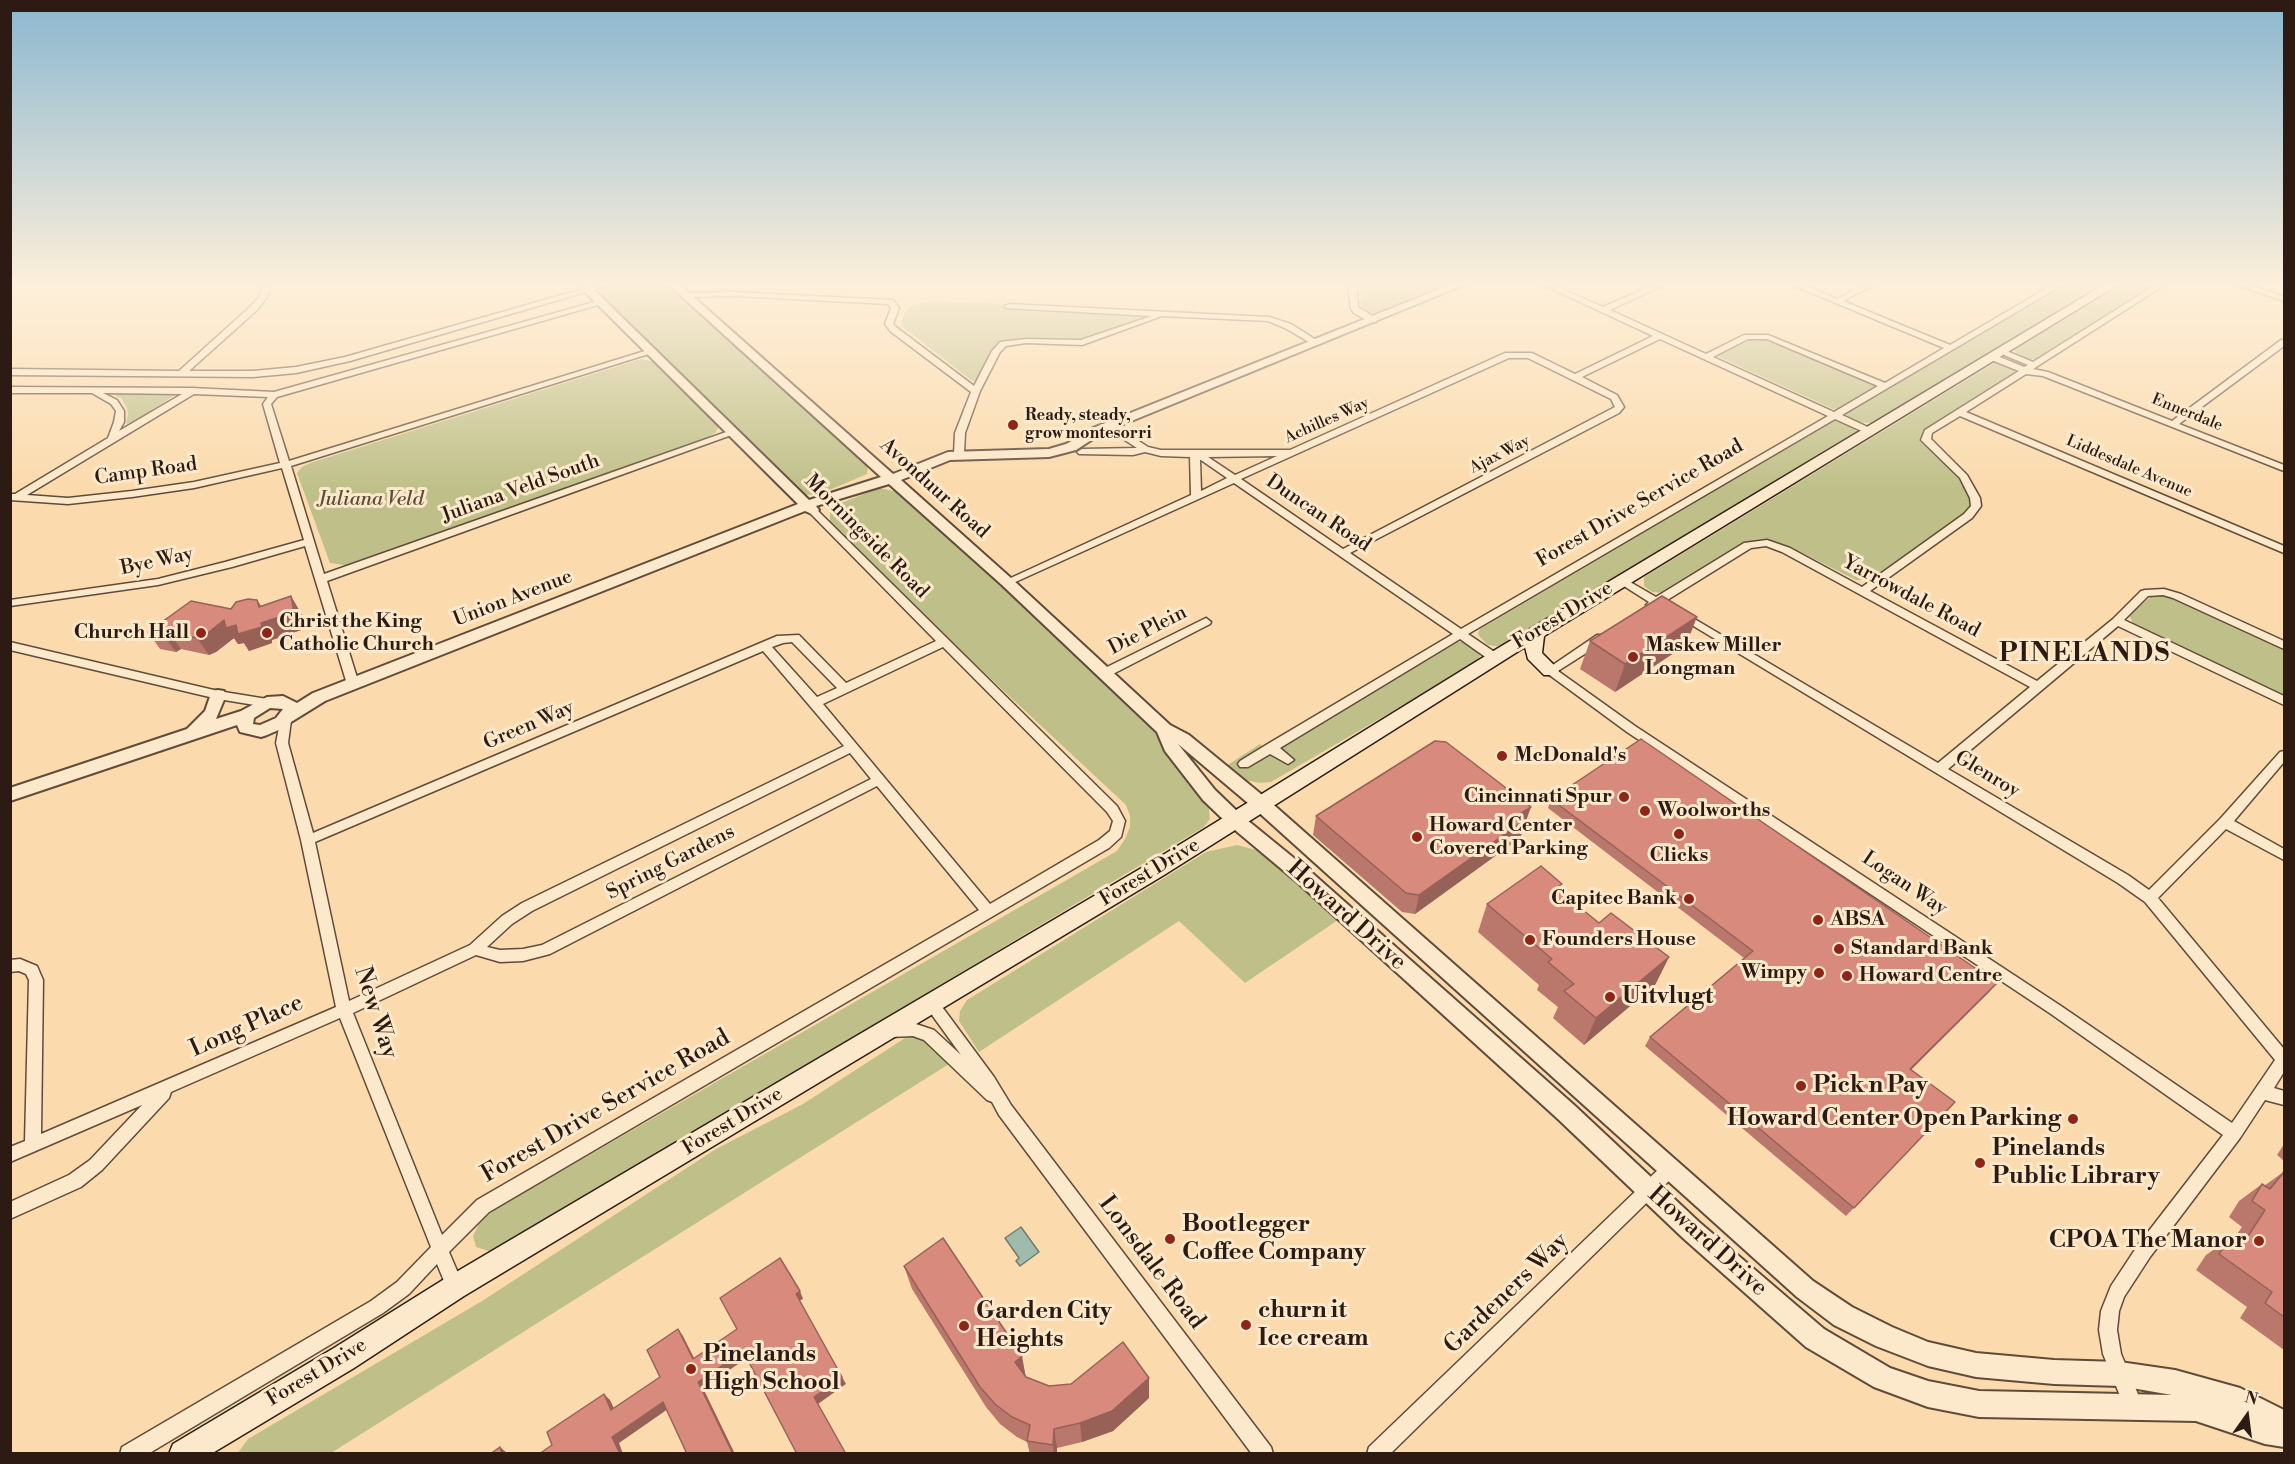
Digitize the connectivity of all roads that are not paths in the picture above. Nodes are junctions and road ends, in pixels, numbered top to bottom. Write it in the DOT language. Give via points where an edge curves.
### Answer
graph roads {
  1 [pos="204,352"];
  2 [pos="364,352"];
  3 [pos="432,352"];
  4 [pos="650,352"];
  5 [pos="651,352"];
  6 [pos="748,352"];
  7 [pos="924,352"];
  8 [pos="995,352"];
  9 [pos="1294,352"];
  10 [pos="1626,352"];
  11 [pos="1697,352"];
  12 [pos="1716,352"];
  13 [pos="1805,352"];
  14 [pos="1944,352"];
  15 [pos="2001,352"];
  16 [pos="2055,352"];
  17 [pos="2270,352"];
  18 [pos="1997,355"];
  19 [pos="1707,357"];
  20 [pos="2030,368"];
  21 [pos="10,372"];
  22 [pos="180,374"];
  23 [pos="1575,377"];
  24 [pos="1885,386"];
  25 [pos="10,390"];
  26 [pos="90,391"];
  27 [pos="192,391"];
  28 [pos="976,391"];
  29 [pos="273,395"];
  30 [pos="1962,412"];
  31 [pos="1835,416"];
  32 [pos="2174,424"];
  33 [pos="1111,427"];
  34 [pos="1869,431"];
  35 [pos="732,433"];
  36 [pos="112,438"];
  37 [pos="1145,450"];
  38 [pos="959,451"];
  39 [pos="1082,453"];
  40 [pos="1295,453"];
  41 [pos="1195,454"];
  42 [pos="285,464"];
  43 [pos="2284,468"];
  44 [pos="883,478"];
  45 [pos="1234,479"];
  46 [pos="1196,497"];
  47 [pos="13,499"];
  48 [pos="809,507"];
  49 [pos="308,542"];
  50 [pos="2284,550"];
  51 [pos="1342,553"];
  52 [pos="321,579"];
  53 [pos="1621,581"];
  54 [pos="1006,582"];
  55 [pos="1863,591"];
  56 [pos="1657,602"];
  57 [pos="10,603"];
  58 [pos="1637,615"];
  59 [pos="2117,621"];
  60 [pos="1206,622"];
  61 [pos="1536,633"];
  62 [pos="1608,633"];
  63 [pos="1461,634"];
  64 [pos="943,642"];
  65 [pos="2284,645"];
  66 [pos="10,646"];
  67 [pos="765,646"];
  68 [pos="1495,658"];
  69 [pos="1550,671"];
  70 [pos="1105,673"];
  71 [pos="353,684"];
  72 [pos="2037,686"];
  73 [pos="844,688"];
  74 [pos="225,696"];
  75 [pos="2284,701"];
  76 [pos="267,703"];
  77 [pos="815,703"];
  78 [pos="287,713"];
  79 [pos="248,719"];
  80 [pos="268,729"];
  81 [pos="1164,729"];
  82 [pos="187,740"];
  83 [pos="282,743"];
  84 [pos="852,747"];
  85 [pos="1270,748"];
  86 [pos="2284,755"];
  87 [pos="1288,760"];
  88 [pos="1244,764"];
  89 [pos="1939,769"];
  90 [pos="879,780"];
  91 [pos="10,795"];
  92 [pos="1261,804"];
  93 [pos="10,806"];
  94 [pos="1235,820"];
  95 [pos="1119,821"];
  96 [pos="2225,822"];
  97 [pos="308,840"];
  98 [pos="2284,855"];
  99 [pos="2150,898"];
  100 [pos="988,911"];
  101 [pos="475,949"];
  102 [pos="10,966"];
  103 [pos="932,1004"];
  104 [pos="344,1010"];
  105 [pos="885,1031"];
  106 [pos="2284,1060"];
  107 [pos="169,1088"];
  108 [pos="2262,1092"];
  109 [pos="2284,1098"];
  110 [pos="1000,1102"];
  111 [pos="2234,1133"];
  112 [pos="33,1145"];
  113 [pos="10,1155"];
  114 [pos="1670,1169"];
  115 [pos="1649,1191"];
  116 [pos="10,1211"];
  117 [pos="440,1249"];
  118 [pos="455,1287"];
  119 [pos="2120,1374"];
  120 [pos="2134,1406"];
  121 [pos="2284,1425"];
  122 [pos="2284,1434"];
  123 [pos="129,1454"];
  124 [pos="183,1454"];
  125 [pos="1264,1454"];
  126 [pos="1376,1454"];
  1 -- 22 [label="street"];
  2 -- 22 [label="street" via="321,365 267,373"];
  3 -- 29 [label="street"];
  4 -- 42 [label="street, Camp Road"];
  5 -- 35 [label="street, Morningside Road"];
  6 -- 44 [label="street, Avonduur Road"];
  7 -- 28 [label="street"];
  8 -- 28 [label="street"];
  9 -- 33 [label="street, Union Avenue"];
  10 -- 23 [label="street"];
  11 -- 19 [label="street"];
  12 -- 19 [label="street"];
  13 -- 24 [label="street"];
  14 -- 24 [label="street, Forest Drive Service Road"];
  15 -- 18 [label="main road, Forest Drive"];
  16 -- 20 [label="street"];
  17 -- 32 [label="street"];
  18 -- 20 [label="street, Ennerdale"];
  18 -- 34 [label="main road, Forest Drive"];
  19 -- 31 [label="street"];
  20 -- 30 [label="street"];
  20 -- 32 [label="street, Ennerdale"];
  21 -- 22 [label="street"];
  23 -- 40 [label="street, Achilles Way" via="1529,355 1509,355"];
  23 -- 51 [label="street, Ajax Way" via="1614,397 1620,407"];
  24 -- 31 [label="street, Forest Drive Service Road"];
  25 -- 26 [label="street"];
  26 -- 27 [label="street"];
  26 -- 36 [label="street" via="114,402 120,411"];
  27 -- 29 [label="street"];
  27 -- 36 [label="street"];
  28 -- 38 [label="street" via="960,433"];
  29 -- 42 [label="street" via="267,404"];
  30 -- 50 [label="street, Liddesdale Avenue"];
  30 -- 55 [label="street" via="1928,432 1926,440 1964,477 1976,498 1976,506 1968,516"];
  31 -- 34 [label="street"];
  31 -- 63 [label="street, Forest Drive Service Road"];
  32 -- 43 [label="street, Ennerdale"];
  33 -- 37 [label="street"];
  33 -- 38 [label="street, Union Avenue" via="1049,453"];
  34 -- 53 [label="main road, Forest Drive"];
  35 -- 48 [label="street, Morningside Road"];
  35 -- 52 [label="street, Juliana Veld South"];
  36 -- 47 [label="street"];
  37 -- 39 [label="street"];
  37 -- 41 [label="street"];
  38 -- 44 [label="street, Union Avenue"];
  40 -- 41 [label="street"];
  40 -- 45 [label="street, Achilles Way"];
  41 -- 45 [label="street, Duncan Road"];
  41 -- 46 [label="street"];
  42 -- 47 [label="street, Camp Road" via="194,485 132,494 68,501"];
  42 -- 49 [label="street"];
  44 -- 48 [label="street, Union Avenue"];
  44 -- 54 [label="street, Avonduur Road"];
  45 -- 46 [label="street, Achilles Way"];
  45 -- 51 [label="street, Duncan Road"];
  46 -- 54 [label="street, Achilles Way"];
  48 -- 64 [label="street, Morningside Road"];
  48 -- 71 [label="street, Union Avenue" via="753,532 722,540"];
  49 -- 52 [label="street"];
  49 -- 57 [label="street, Bye Way" via="158,582"];
  51 -- 63 [label="street, Duncan Road"];
  52 -- 71 [label="street"];
  53 -- 56 [label="street, Glenroy"];
  53 -- 61 [label="main road, Forest Drive"];
  54 -- 70 [label="street, Avonduur Road"];
  55 -- 56 [label="street, Yarrowdale Road" via="1767,543 1748,545"];
  55 -- 72 [label="street, Yarrowdale Road"];
  56 -- 58 [label="street"];
  56 -- 89 [label="street, Glenroy"];
  59 -- 65 [label="street" via="2145,593 2164,592"];
  59 -- 72 [label="street"];
  59 -- 75 [label="street"];
  60 -- 70 [label="street, Die Plein"];
  61 -- 68 [label="main road, Forest Drive"];
  61 -- 69 [label="main road" via="1534,655"];
  62 -- 69 [label="street"];
  63 -- 68 [label="street, Duncan Road"];
  63 -- 85 [label="street, Forest Drive Service Road"];
  64 -- 73 [label="street"];
  64 -- 95 [label="street, Morningside Road" via="1112,809"];
  66 -- 74 [label="street"];
  67 -- 73 [label="street, Green Way" via="795,638"];
  67 -- 77 [label="street"];
  67 -- 97 [label="street, Green Way"];
  68 -- 92 [label="main road, Forest Drive"];
  69 -- 111 [label="street, Logan Way"];
  70 -- 81 [label="street, Avonduur Road"];
  71 -- 78 [label="street, Union Avenue"];
  72 -- 89 [label="street"];
  73 -- 77 [label="street"];
  74 -- 76 [label="street"];
  74 -- 79 [label="street"];
  74 -- 82 [label="street"];
  76 -- 78 [label="street"];
  76 -- 79 [label="street"];
  77 -- 84 [label="street"];
  78 -- 80 [label="street, Union Avenue"];
  78 -- 83 [label="street, New Way"];
  79 -- 80 [label="street" via="258,731"];
  79 -- 82 [label="street" via="231,730"];
  80 -- 83 [label="street, New Way"];
  81 -- 92 [label="street, Avonduur Road" via="1183,739"];
  81 -- 94 [label="street, Avonduur Road" via="1171,747 1209,795"];
  82 -- 91 [label="street"];
  82 -- 93 [label="street"];
  83 -- 97 [label="street, New Way"];
  84 -- 90 [label="street"];
  84 -- 101 [label="street, Spring Gardens" via="527,907"];
  85 -- 87 [label="street"];
  85 -- 88 [label="street, Forest Drive Service Road"];
  86 -- 96 [label="street"];
  89 -- 99 [label="street, Glenroy"];
  90 -- 100 [label="street"];
  90 -- 101 [label="street, Spring Gardens" via="545,950 523,956 500,956"];
  92 -- 94 [label="main road, Forest Drive"];
  92 -- 114 [label="street, Howard Drive"];
  94 -- 103 [label="main road, Forest Drive"];
  94 -- 115 [label="street, Howard Drive" via="1321,891"];
  95 -- 100 [label="street, Forest Drive Service Road" via="1116,833 1104,844"];
  96 -- 98 [label="street"];
  96 -- 99 [label="street"];
  97 -- 104 [label="street, New Way"];
  99 -- 106 [label="street, Glenroy"];
  100 -- 117 [label="street, Forest Drive Service Road" via="483,1206"];
  101 -- 104 [label="street, Spring Gardens"];
  102 -- 112 [label="street" via="32,970 36,980"];
  103 -- 105 [label="main road, Forest Drive"];
  103 -- 110 [label="street, Lonsdale Road"];
  104 -- 107 [label="street, Long Place"];
  104 -- 117 [label="street, New Way"];
  105 -- 110 [label="street, Lonsdale Road" via="914,1029 929,1035"];
  105 -- 118 [label="main road, Forest Drive"];
  106 -- 108 [label="street"];
  107 -- 112 [label="street, Long Place"];
  107 -- 116 [label="street, Long Place" via="96,1165 75,1181"];
  108 -- 109 [label="street"];
  108 -- 111 [label="street"];
  110 -- 125 [label="street, Lonsdale Road"];
  111 -- 119 [label="street" via="2117,1292 2108,1330"];
  112 -- 113 [label="street, Long Place"];
  114 -- 115 [label="street, Gardeners Way"];
  114 -- 119 [label="street, Howard Drive" via="1805,1289 1843,1316 1885,1338 1928,1354 1976,1365"];
  115 -- 120 [label="street, Howard Drive" via="1815,1338 1883,1378 1928,1394 1979,1404"];
  115 -- 126 [label="street, Gardeners Way"];
  117 -- 118 [label="street, New Way"];
  117 -- 123 [label="street, Forest Drive Service Road" via="410,1282 377,1306"];
  118 -- 124 [label="main road, Forest Drive"];
  119 -- 120 [label="street"];
  119 -- 121 [label="street, Howard Drive" via="2175,1383 2240,1401"];
  120 -- 122 [label="street, Howard Drive" via="2196,1408"];
}
